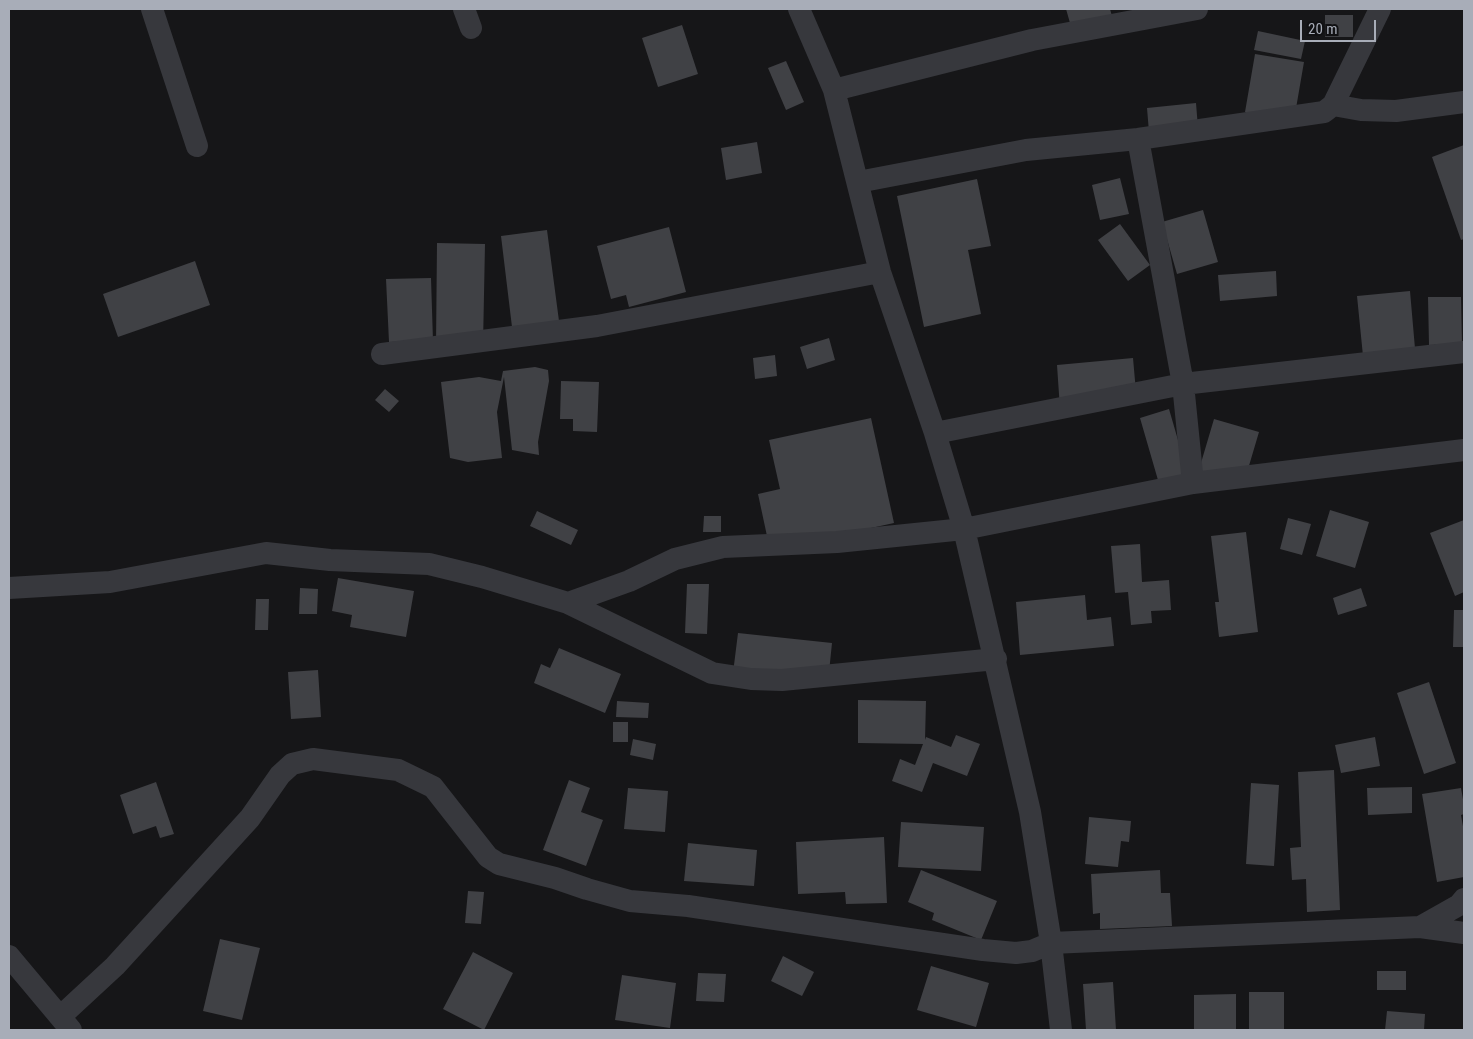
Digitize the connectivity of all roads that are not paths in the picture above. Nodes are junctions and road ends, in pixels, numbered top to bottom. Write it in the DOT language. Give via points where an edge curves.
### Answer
graph roads {
  1 [pos="152,9"];
  2 [pos="799,9"];
  3 [pos="1197,9"];
  4 [pos="1380,9"];
  5 [pos="834,90"];
  6 [pos="1464,102"];
  7 [pos="1333,105"];
  8 [pos="1138,139"];
  9 [pos="197,146"];
  10 [pos="858,182"];
  11 [pos="880,272"];
  12 [pos="1464,352"];
  13 [pos="382,354"];
  14 [pos="1183,384"];
  15 [pos="934,433"];
  16 [pos="1464,450"];
  17 [pos="1193,483"];
  18 [pos="964,529"];
  19 [pos="9,588"];
  20 [pos="568,603"];
  21 [pos="996,659"];
  22 [pos="1464,899"];
  23 [pos="1420,927"];
  24 [pos="1464,933"];
  25 [pos="1051,943"];
  26 [pos="9,956"];
  27 [pos="66,1023"];
  28 [pos="1061,1030"];
  1 -- 9 [label="street"];
  2 -- 5 [label="street"];
  3 -- 5 [label="street" via="1032,40"];
  4 -- 7 [label="street"];
  5 -- 10 [label="street"];
  6 -- 7 [label="street" via="1396,111"];
  7 -- 8 [label="street" via="1324,112"];
  8 -- 10 [label="street" via="1026,150"];
  8 -- 14 [label="street"];
  10 -- 11 [label="street"];
  11 -- 13 [label="street" via="597,326"];
  11 -- 15 [label="street"];
  12 -- 14 [label="street"];
  14 -- 15 [label="street"];
  14 -- 17 [label="street"];
  15 -- 18 [label="street"];
  16 -- 17 [label="street"];
  17 -- 18 [label="street"];
  18 -- 20 [label="street" via="837,542 723,547 675,559 629,581"];
  18 -- 21 [label="street"];
  19 -- 20 [label="street" via="110,582 266,553 330,560 430,564"];
  20 -- 21 [label="street" via="712,673 751,679 782,680"];
  21 -- 25 [label="street" via="1030,812"];
  22 -- 23 [label="street"];
  23 -- 24 [label="street"];
  23 -- 25 [label="street"];
  25 -- 27 [label="street" via="1016,953 983,950 688,906 630,901 499,864 488,857 433,786 398,770 313,759 292,764 280,776 250,818"];
  25 -- 28 [label="street"];
  26 -- 27 [label="street"];
}
